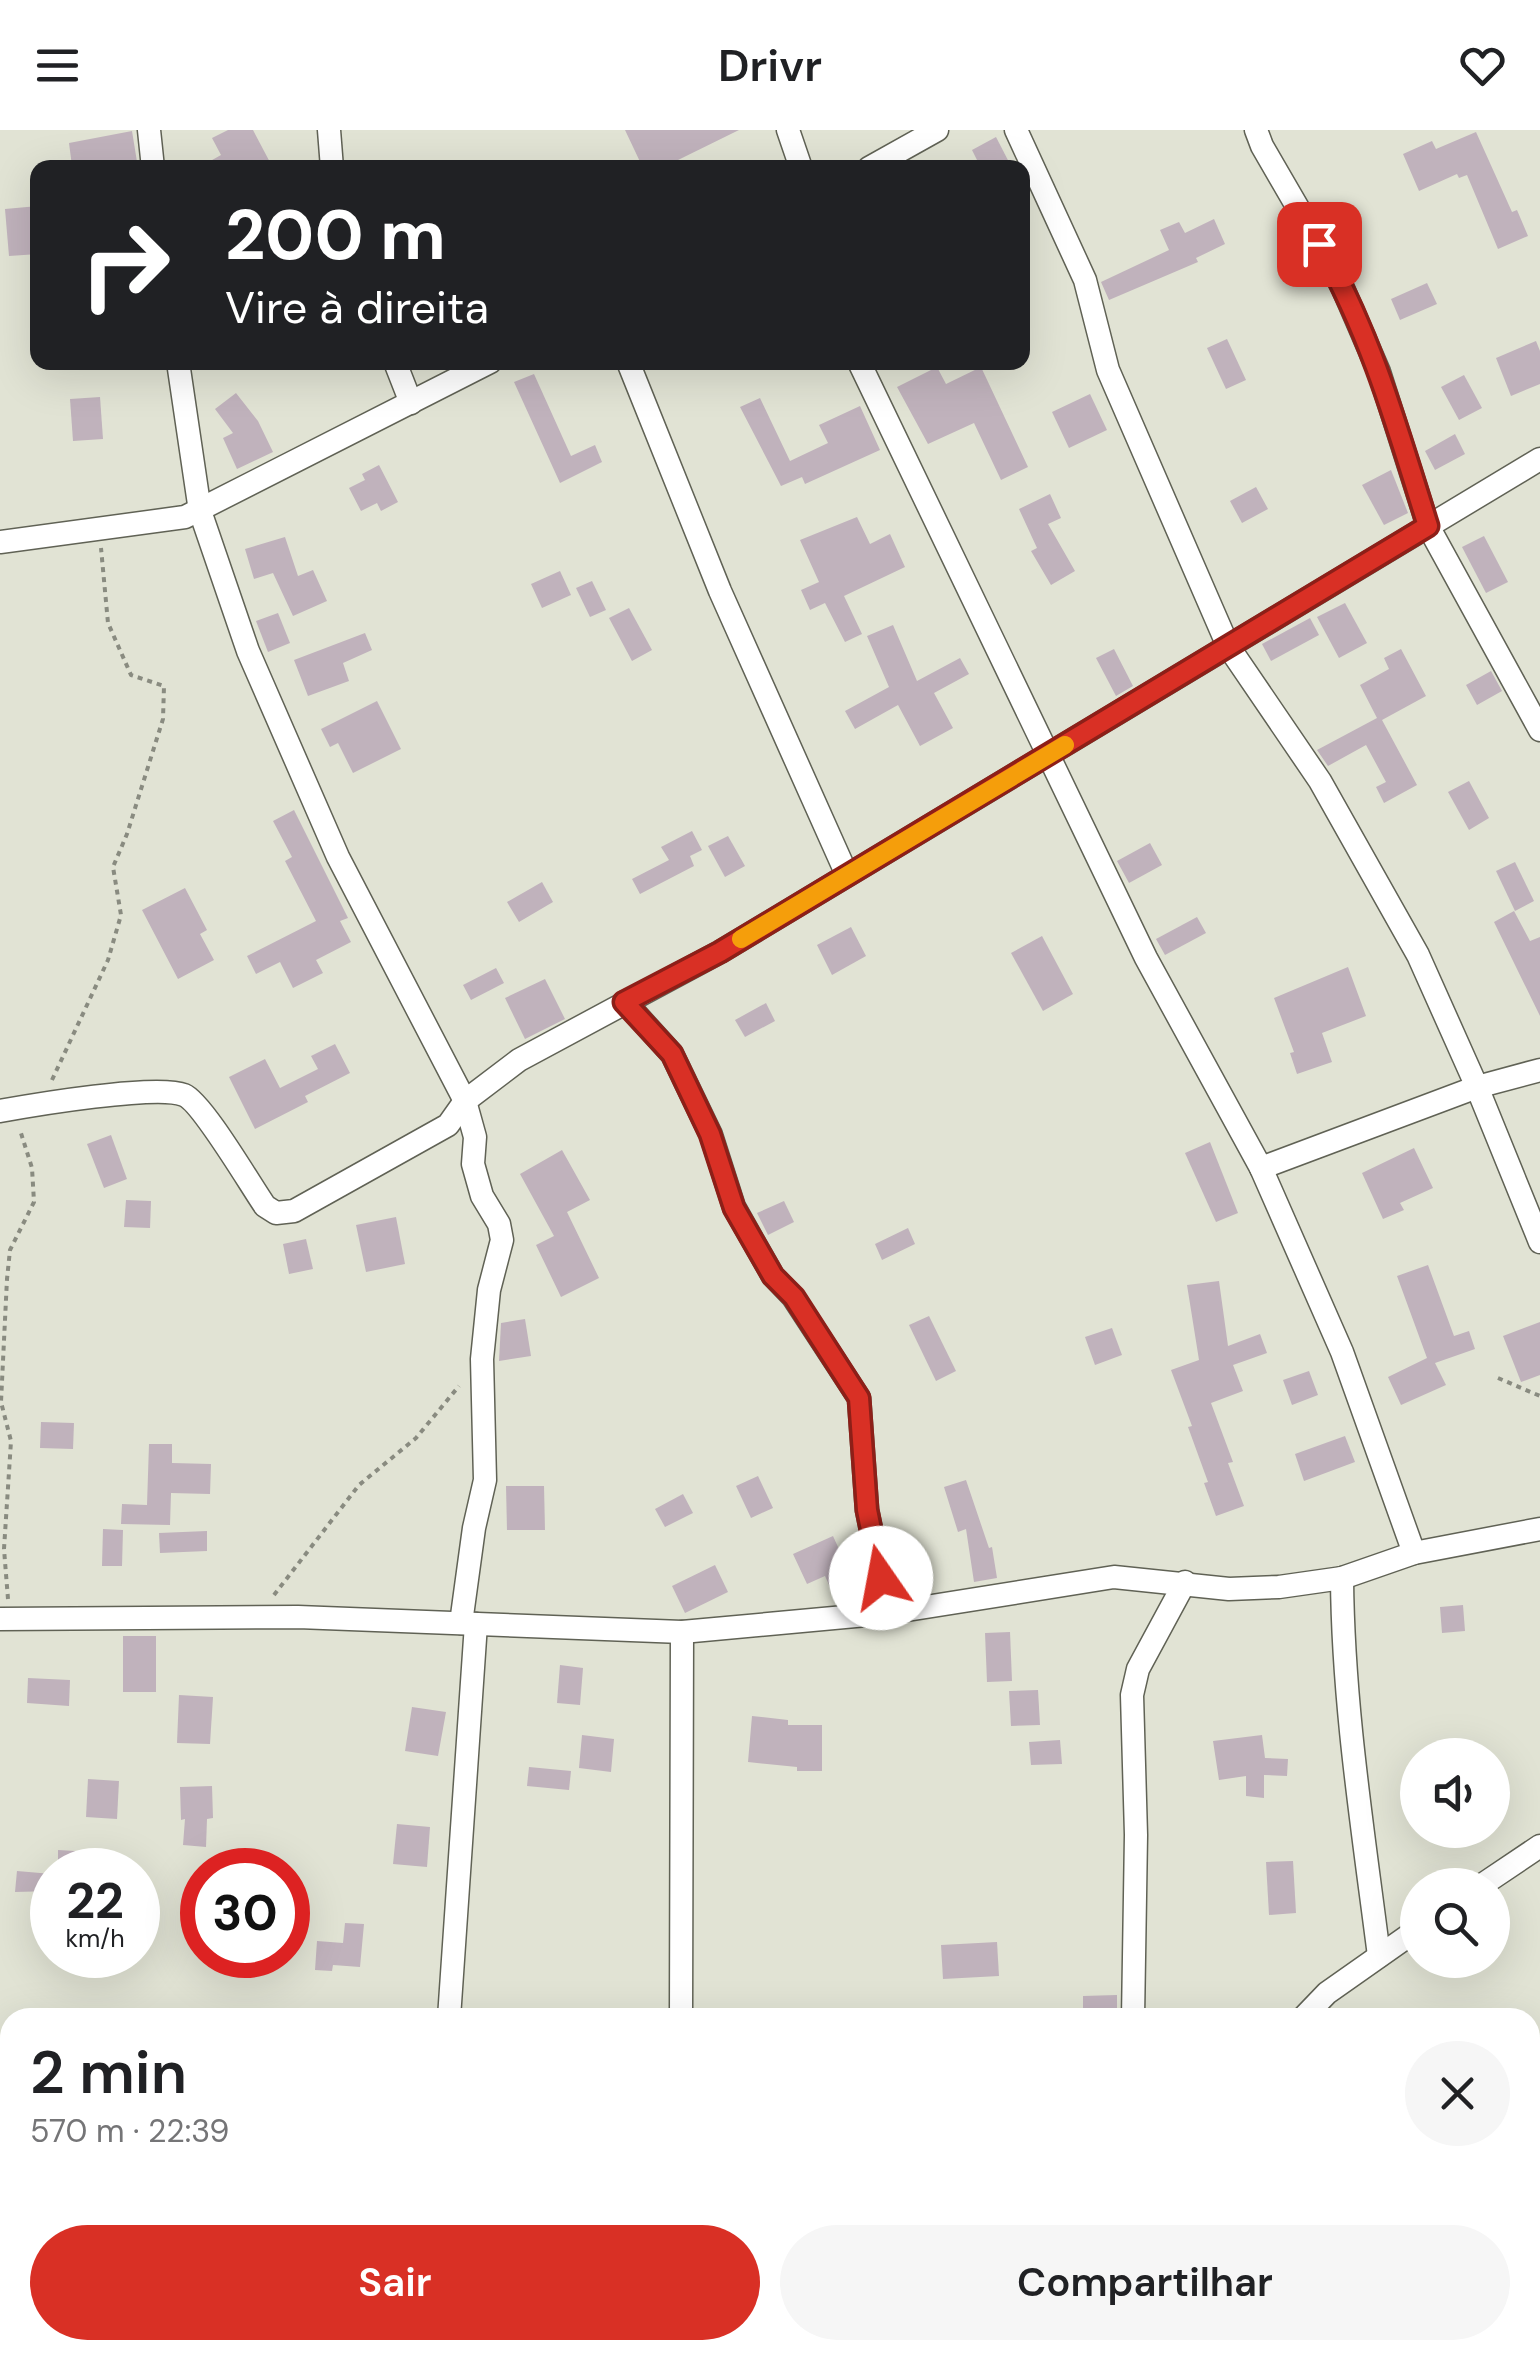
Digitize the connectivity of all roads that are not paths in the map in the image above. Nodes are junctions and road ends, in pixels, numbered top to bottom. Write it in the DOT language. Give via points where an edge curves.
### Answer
graph roads {
  1 [pos="150,130"];
  2 [pos="329,130"];
  3 [pos="788,130"];
  4 [pos="937,130"];
  5 [pos="1016,130"];
  6 [pos="1256,130"];
  7 [pos="152,160"];
  8 [pos="331,160"];
  9 [pos="798,160"];
  10 [pos="883,160"];
  11 [pos="1030,160"];
  12 [pos="1030,160"];
  13 [pos="179,370"];
  14 [pos="399,370"];
  15 [pos="475,370"];
  16 [pos="631,370"];
  17 [pos="864,370"];
  18 [pos="411,403"];
  19 [pos="1537,469"];
  20 [pos="200,511"];
  21 [pos="1428,526"];
  22 [pos="0,542"];
  23 [pos="1228,646"];
  24 [pos="1540,730"];
  25 [pos="1046,756"];
  26 [pos="847,875"];
  27 [pos="624,1002"];
  28 [pos="1540,1070"];
  29 [pos="1478,1087"];
  30 [pos="465,1100"];
  31 [pos="2,1111"];
  32 [pos="1261,1168"];
  33 [pos="1540,1242"];
  34 [pos="1540,1529"];
  35 [pos="1414,1554"];
  36 [pos="1342,1578"];
  37 [pos="1185,1582"];
  38 [pos="888,1613"];
  39 [pos="3,1619"];
  40 [pos="468,1623"];
  41 [pos="682,1632"];
  42 [pos="1540,1846"];
  43 [pos="1507,1868"];
  44 [pos="1400,1941"];
  45 [pos="1379,1956"];
  46 [pos="449,2008"];
  47 [pos="681,2008"];
  48 [pos="1133,2008"];
  49 [pos="1312,2008"];
  1 -- 7 [label="street"];
  2 -- 8 [label="street"];
  3 -- 9 [label="street"];
  4 -- 10 [label="street"];
  5 -- 11 [label="street"];
  6 -- 21 [label="street" via="1338,277 1379,372"];
  12 -- 23 [label="street" via="1085,280 1108,370"];
  13 -- 20 [label="street"];
  14 -- 18 [label="street"];
  15 -- 18 [label="street"];
  16 -- 26 [label="street"];
  17 -- 25 [label="street"];
  18 -- 20 [label="street"];
  19 -- 21 [label="street"];
  20 -- 22 [label="street"];
  20 -- 30 [label="street" via="248,651 338,857"];
  21 -- 23 [label="street"];
  21 -- 24 [label="street"];
  23 -- 25 [label="street"];
  23 -- 29 [label="street" via="1369,865"];
  25 -- 26 [label="street"];
  25 -- 32 [label="street"];
  26 -- 27 [label="street"];
  27 -- 30 [label="street" via="519,1060"];
  27 -- 38 [label="street" via="672,1054 710,1134 734,1208 859,1398 867,1510"];
  28 -- 29 [label="street"];
  29 -- 32 [label="street"];
  29 -- 33 [label="street"];
  30 -- 31 [label="street" via="448,1125 414,1146 294,1211 276,1213 185,1095 151,1092"];
  30 -- 40 [label="street" via="475,1137 473,1164 502,1240 482,1359 485,1480 474,1528"];
  32 -- 35 [label="street" via="1342,1352"];
  34 -- 35 [label="street"];
  35 -- 36 [label="street"];
  36 -- 37 [label="street" via="1230,1589"];
  36 -- 45 [label="street" via="1358,1815"];
  37 -- 38 [label="street" via="1114,1577"];
  37 -- 48 [label="street" via="1138,1669 1132,1695"];
  38 -- 41 [label="street"];
  39 -- 40 [label="street" via="253,1616"];
  40 -- 41 [label="street"];
  40 -- 46 [label="street"];
  41 -- 47 [label="street"];
  42 -- 43 [label="street"];
  44 -- 45 [label="street"];
  45 -- 49 [label="street"];
}
